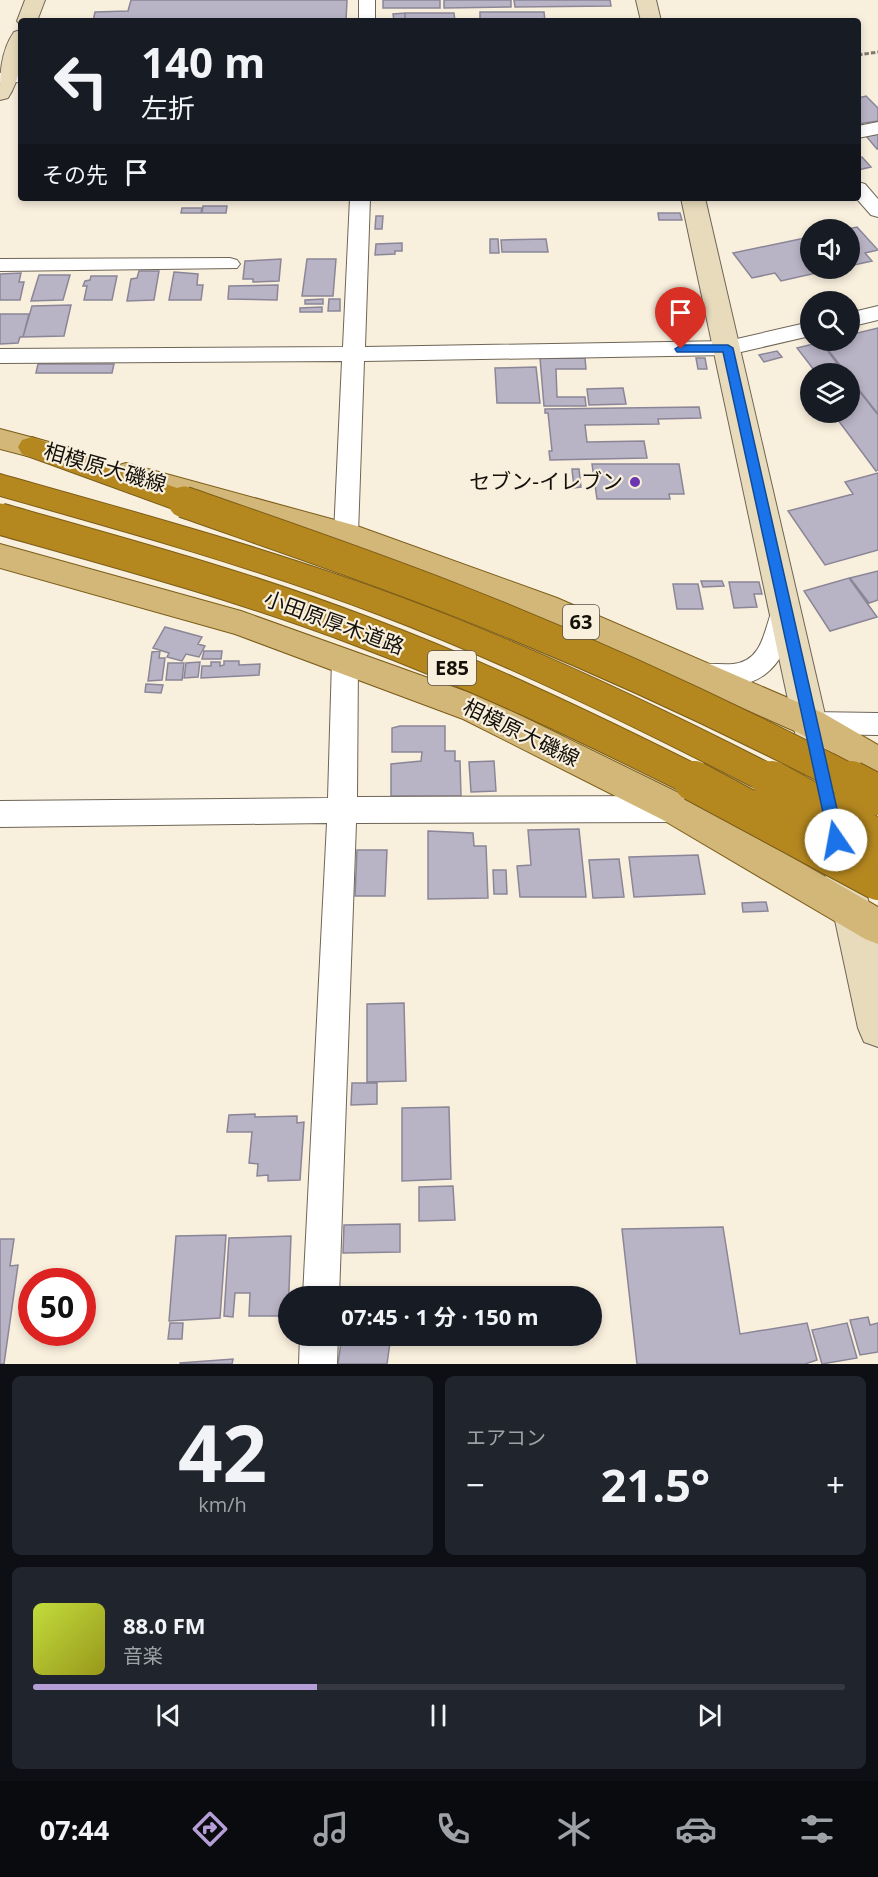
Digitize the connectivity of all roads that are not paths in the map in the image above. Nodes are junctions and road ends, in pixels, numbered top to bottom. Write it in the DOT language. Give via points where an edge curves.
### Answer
graph roads {
  1 [pos="34,0"];
  2 [pos="367,0"];
  3 [pos="646,0"];
  4 [pos="28,18"];
  5 [pos="367,18"];
  6 [pos="650,18"];
  7 [pos="18,46"];
  8 [pos="7,81"];
  9 [pos="878,128"];
  10 [pos="861,131"];
  11 [pos="861,191"];
  12 [pos="360,201"];
  13 [pos="694,201"];
  14 [pos="878,211"];
  15 [pos="230,264"];
  16 [pos="0,265"];
  17 [pos="878,313"];
  18 [pos="860,317"];
  19 [pos="800,331"];
  20 [pos="728,348"];
  21 [pos="354,354"];
  22 [pos="0,356"];
  23 [pos="0,439"];
  24 [pos="32,447"];
  25 [pos="0,485"];
  26 [pos="0,519"];
  27 [pos="346,534"];
  28 [pos="0,556"];
  29 [pos="785,608"];
  30 [pos="345,660"];
  31 [pos="699,674"];
  32 [pos="811,723"];
  33 [pos="878,724"];
  34 [pos="878,762"];
  35 [pos="878,795"];
  36 [pos="676,809"];
  37 [pos="342,810"];
  38 [pos="0,814"];
  39 [pos="878,840"];
  40 [pos="878,880"];
  41 [pos="865,918"];
  42 [pos="878,1028"];
  43 [pos="321,1286"];
  44 [pos="319,1346"];
  45 [pos="318,1364"];
  1 -- 4 [label="main road"];
  2 -- 5 [label="street"];
  3 -- 6 [label="main road"];
  7 -- 8 [label="main road"];
  9 -- 10 [label="street"];
  11 -- 14 [label="street"];
  12 -- 21 [label="street"];
  13 -- 20 [label="main road"];
  15 -- 16 [label="street" via="205,269 78,270"];
  17 -- 18 [label="street"];
  19 -- 20 [label="street"];
  20 -- 21 [label="street"];
  20 -- 29 [label="main road"];
  21 -- 22 [label="street"];
  21 -- 27 [label="street"];
  23 -- 24 [label="main road, 相模原大磯線 / 63"];
  24 -- 27 [label="main road, 相模原大磯線 / 63"];
  24 -- 35 [label="highway, bridge" via="457,600 693,701"];
  25 -- 39 [label="highway, 小田原厚木道路 / E85, bridge" via="157,529 445,627 665,725"];
  26 -- 40 [label="highway, 小田原厚木道路 / E85, bridge" via="156,563 331,620 428,657 648,758"];
  27 -- 31 [label="main road, 相模原大磯線 / 63" via="546,607"];
  28 -- 30 [label="main road, 相模原大磯線" via="240,623"];
  29 -- 31 [label="street" via="774,650 756,668 728,676"];
  29 -- 32 [label="main road"];
  30 -- 36 [label="main road, 相模原大磯線" via="475,709"];
  30 -- 37 [label="street"];
  31 -- 32 [label="main road, 相模原大磯線 / 63"];
  32 -- 33 [label="street"];
  32 -- 34 [label="main road, 相模原大磯線 / 63"];
  32 -- 41 [label="main road"];
  36 -- 37 [label="street"];
  36 -- 41 [label="main road, 相模原大磯線"];
  37 -- 38 [label="street"];
  37 -- 43 [label="street"];
  41 -- 42 [label="main road"];
  44 -- 45 [label="street"];
}
